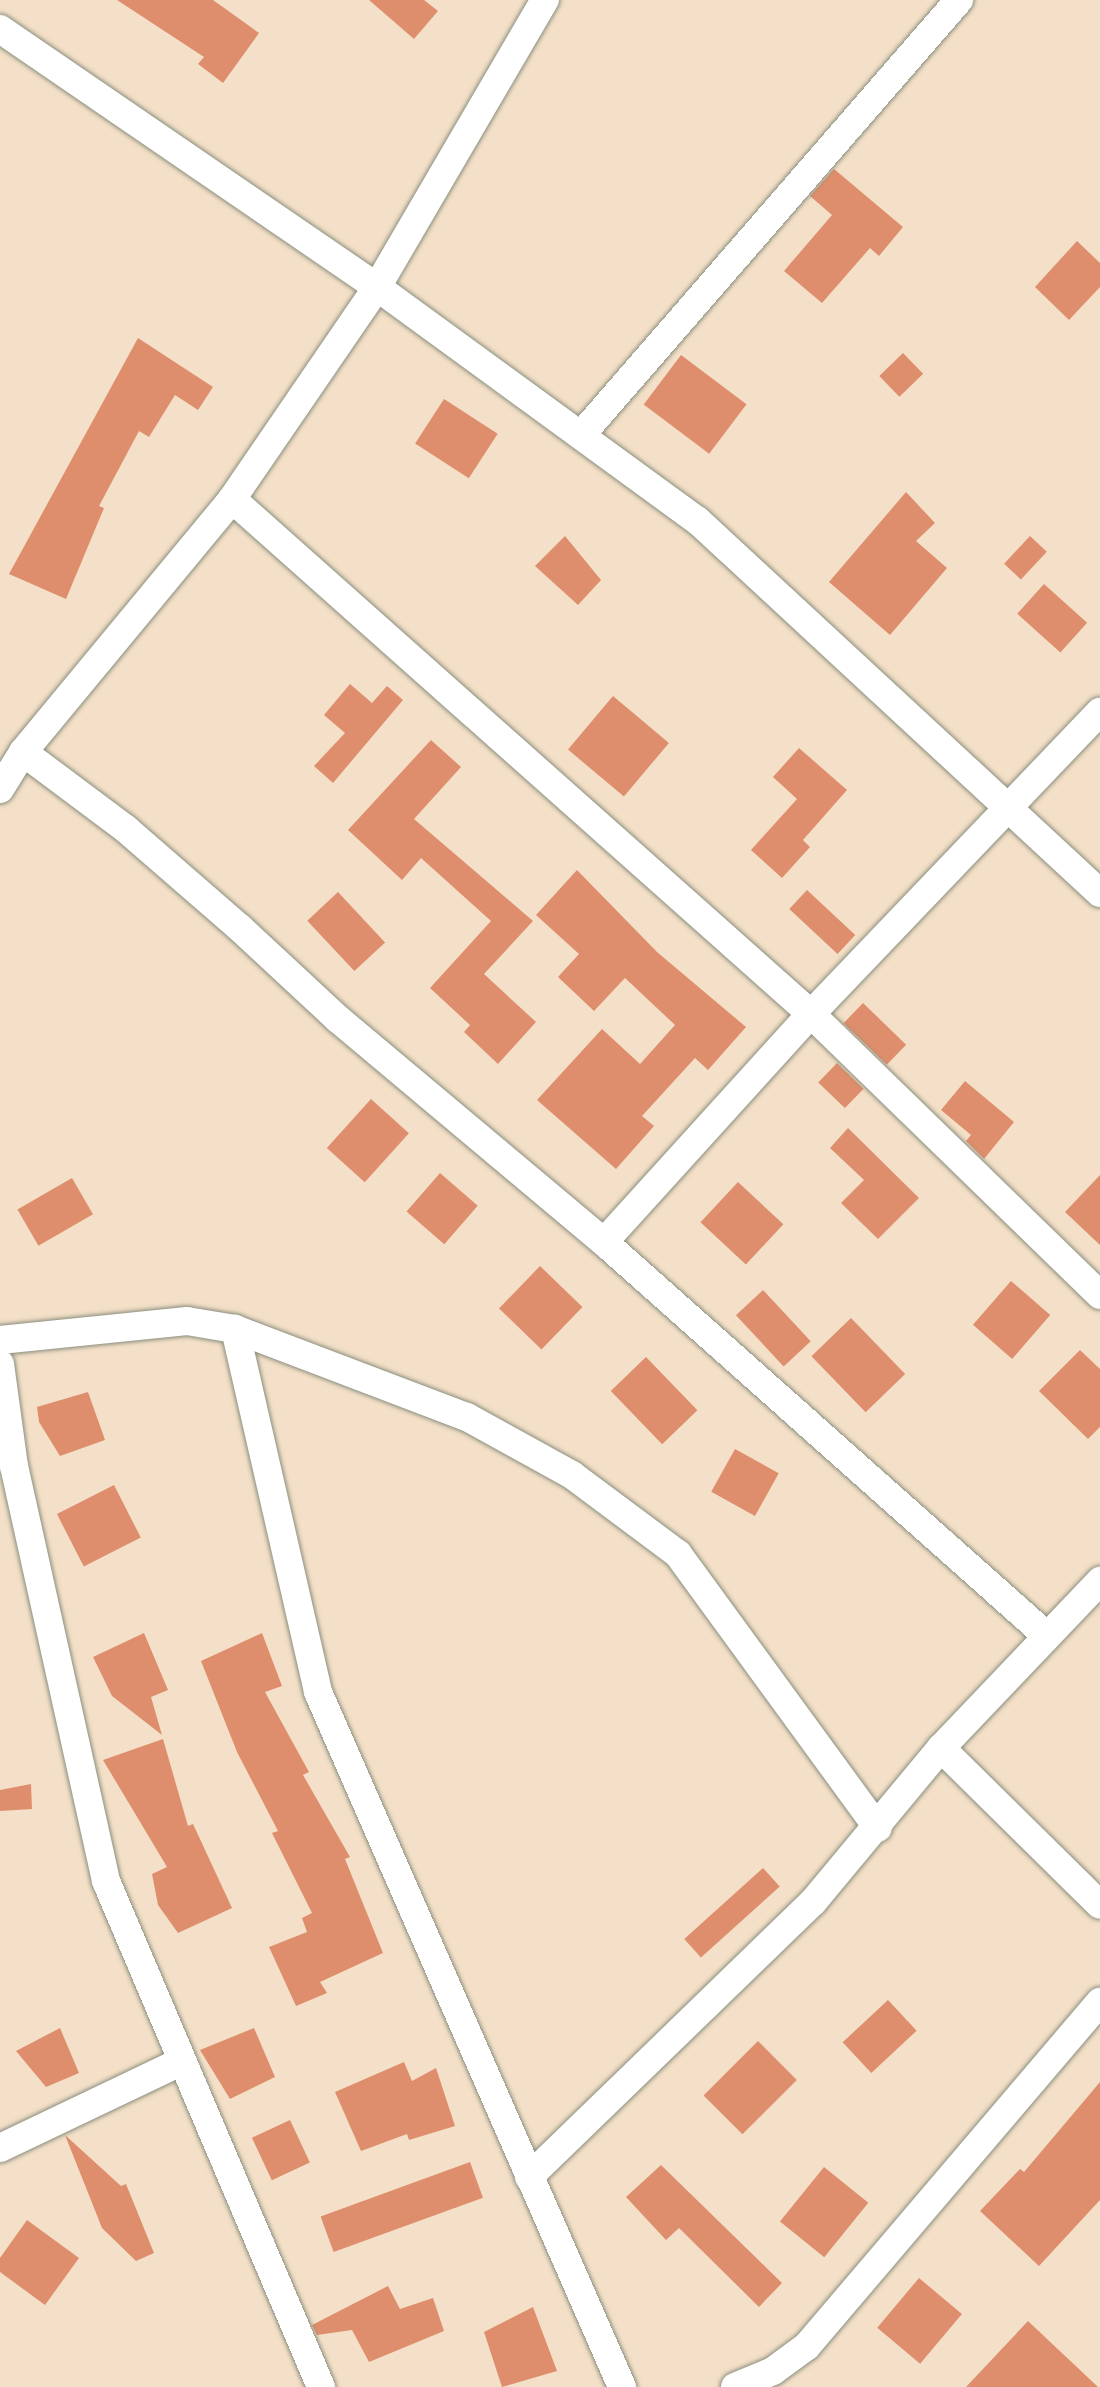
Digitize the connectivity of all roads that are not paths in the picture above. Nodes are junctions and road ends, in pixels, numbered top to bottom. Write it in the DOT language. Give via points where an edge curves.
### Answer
graph roads {
  1 [pos="545,0"];
  2 [pos="959,0"];
  3 [pos="0,29"];
  4 [pos="377,287"];
  5 [pos="582,434"];
  6 [pos="232,499"];
  7 [pos="1100,712"];
  8 [pos="23,752"];
  9 [pos="0,789"];
  10 [pos="1009,811"];
  11 [pos="1100,893"];
  12 [pos="811,1014"];
  13 [pos="603,1242"];
  14 [pos="1100,1295"];
  15 [pos="235,1329"];
  16 [pos="0,1340"];
  17 [pos="0,1364"];
  18 [pos="7,1470"];
  19 [pos="1100,1581"];
  20 [pos="1047,1636"];
  21 [pos="942,1748"];
  22 [pos="878,1828"];
  23 [pos="1100,1905"];
  24 [pos="1100,2002"];
  25 [pos="182,2061"];
  26 [pos="0,2148"];
  27 [pos="530,2176"];
  28 [pos="321,2387"];
  29 [pos="622,2387"];
  30 [pos="735,2387"];
  1 -- 4 [label="street"];
  2 -- 5 [label="street"];
  3 -- 4 [label="street"];
  4 -- 5 [label="street"];
  4 -- 6 [label="street"];
  5 -- 10 [label="street" via="697,520"];
  6 -- 8 [label="street"];
  6 -- 12 [label="street"];
  7 -- 10 [label="street"];
  8 -- 9 [label="street"];
  8 -- 13 [label="street" via="126,829 338,1019"];
  10 -- 11 [label="street"];
  10 -- 12 [label="street"];
  12 -- 13 [label="street"];
  12 -- 14 [label="street"];
  13 -- 20 [label="street"];
  15 -- 16 [label="street" via="188,1321"];
  15 -- 22 [label="street" via="467,1417 572,1475 678,1554"];
  15 -- 27 [label="street" via="318,1692"];
  17 -- 18 [label="street"];
  18 -- 25 [label="street" via="106,1881"];
  19 -- 20 [label="street"];
  20 -- 21 [label="street"];
  21 -- 22 [label="street"];
  21 -- 23 [label="street"];
  22 -- 27 [label="street" via="813,1902"];
  24 -- 30 [label="street" via="807,2346 773,2370"];
  25 -- 26 [label="street"];
  25 -- 28 [label="street"];
  27 -- 29 [label="street"];
}
